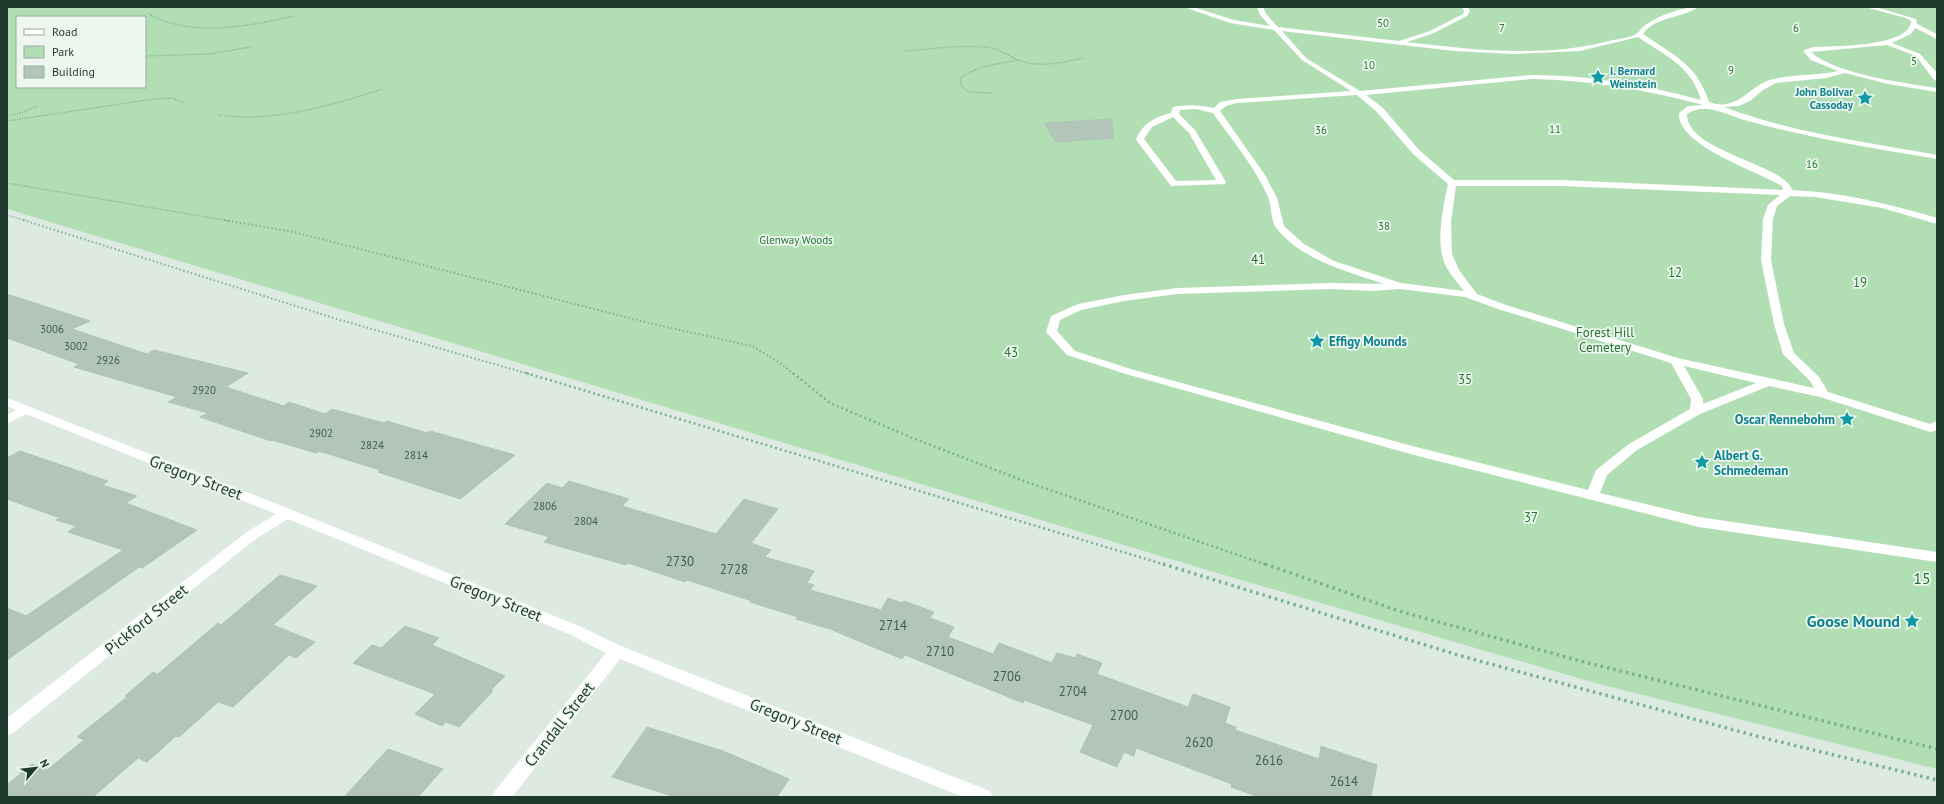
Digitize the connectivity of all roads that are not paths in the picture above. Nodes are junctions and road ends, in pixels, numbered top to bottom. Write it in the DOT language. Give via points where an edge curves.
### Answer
graph roads {
  1 [pos="1187,7"];
  2 [pos="1260,7"];
  3 [pos="1465,7"];
  4 [pos="1695,7"];
  5 [pos="1868,7"];
  6 [pos="1914,24"];
  7 [pos="1276,29"];
  8 [pos="1432,32"];
  9 [pos="1639,35"];
  10 [pos="1937,37"];
  11 [pos="1399,42"];
  12 [pos="1887,43"];
  13 [pos="1448,48"];
  14 [pos="1846,71"];
  15 [pos="1937,78"];
  16 [pos="1937,90"];
  17 [pos="1359,92"];
  18 [pos="1706,103"];
  19 [pos="1717,107"];
  20 [pos="1216,111"];
  21 [pos="1175,114"];
  22 [pos="1937,157"];
  23 [pos="1452,183"];
  24 [pos="1788,193"];
  25 [pos="1937,221"];
  26 [pos="1400,286"];
  27 [pos="1474,297"];
  28 [pos="1675,361"];
  29 [pos="1769,382"];
  30 [pos="1823,394"];
  31 [pos="7,402"];
  32 [pos="26,409"];
  33 [pos="1696,411"];
  34 [pos="7,420"];
  35 [pos="1935,429"];
  36 [pos="1593,495"];
  37 [pos="287,513"];
  38 [pos="1937,557"];
  39 [pos="617,651"];
  40 [pos="7,728"];
  41 [pos="500,797"];
  42 [pos="984,797"];
  1 -- 7 [label="street" via="1239,23"];
  2 -- 7 [label="street" via="1263,15"];
  3 -- 8 [label="street" via="1465,15"];
  4 -- 9 [label="street" via="1652,24 1640,31"];
  5 -- 6 [label="street" via="1908,17 1914,20"];
  6 -- 10 [label="street"];
  6 -- 12 [label="street" via="1909,32"];
  7 -- 11 [label="street"];
  7 -- 17 [label="street" via="1304,59"];
  8 -- 11 [label="street"];
  8 -- 13 [label="street" via="1433,38"];
  9 -- 13 [label="street" via="1571,50 1513,52"];
  9 -- 18 [label="street" via="1696,75"];
  11 -- 13 [label="street"];
  12 -- 14 [label="street" via="1806,51 1815,60"];
  12 -- 15 [label="street" via="1918,55"];
  14 -- 16 [label="street"];
  14 -- 19 [label="street" via="1826,76 1774,81 1742,102"];
  17 -- 18 [label="street" via="1505,78 1560,76 1607,81"];
  17 -- 20 [label="street" via="1237,101 1223,104"];
  17 -- 23 [label="street" via="1380,110 1416,152"];
  18 -- 19 [label="street"];
  19 -- 22 [label="street" via="1748,119 1809,135"];
  19 -- 24 [label="street" via="1691,108 1683,113 1682,120 1688,130 1702,141 1774,177 1786,185"];
  20 -- 21 [label="street" via="1200,106 1185,107 1176,109"];
  20 -- 26 [label="street" via="1261,175 1273,198 1280,228 1300,246 1330,263"];
  21 -- 21 [label="street" via="1192,132 1222,182 1174,184 1140,139 1142,131 1151,123"];
  23 -- 24 [label="street" via="1560,183"];
  23 -- 27 [label="street" via="1446,232 1449,261"];
  24 -- 25 [label="street" via="1849,198"];
  24 -- 30 [label="street" via="1773,205 1768,219 1766,260 1779,324 1789,354 1815,379"];
  26 -- 27 [label="street"];
  26 -- 36 [label="street" via="1177,291 1078,307 1055,318 1051,332 1071,353 1130,372 1414,451"];
  27 -- 28 [label="street"];
  28 -- 29 [label="street"];
  28 -- 33 [label="street" via="1698,399"];
  29 -- 30 [label="street"];
  29 -- 33 [label="street"];
  30 -- 35 [label="street"];
  31 -- 32 [label="street, Gregory Street"];
  32 -- 34 [label="street"];
  32 -- 37 [label="street, Gregory Street"];
  33 -- 36 [label="street" via="1627,451 1601,473"];
  36 -- 38 [label="street" via="1699,522"];
  37 -- 39 [label="street, Gregory Street" via="574,630"];
  37 -- 40 [label="street, Pickford Street" via="240,545"];
  39 -- 41 [label="street, Crandall Street"];
  39 -- 42 [label="street, Gregory Street"];
}
